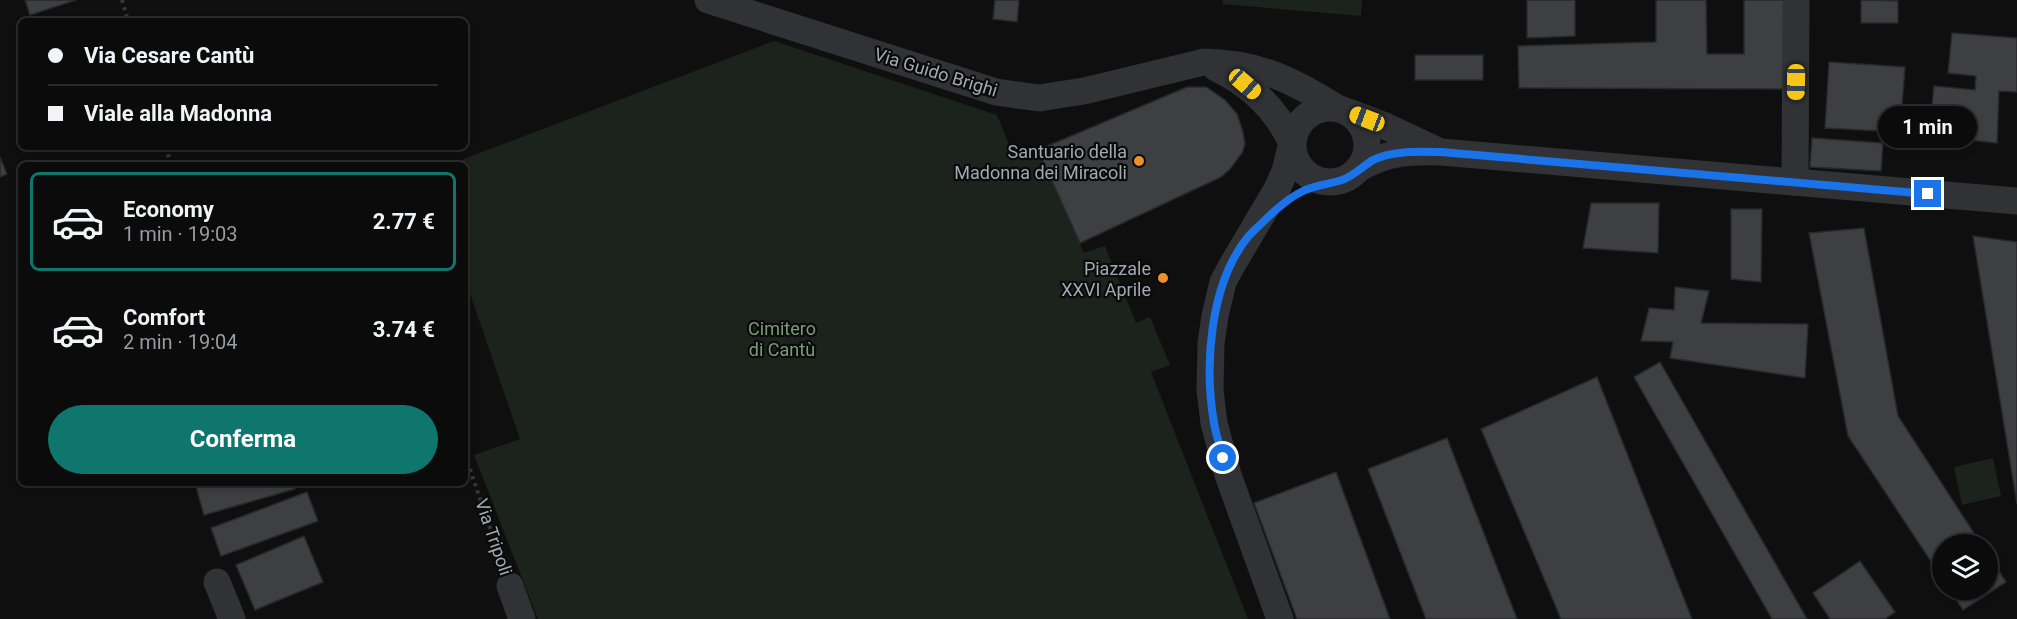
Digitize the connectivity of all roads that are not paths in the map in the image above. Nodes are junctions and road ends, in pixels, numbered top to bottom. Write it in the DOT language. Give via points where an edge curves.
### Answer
graph roads {
  1 [pos="708,0"];
  2 [pos="1796,0"];
  3 [pos="1204,62"];
  4 [pos="1343,110"];
  5 [pos="1293,143"];
  6 [pos="1441,152"];
  7 [pos="1359,168"];
  8 [pos="1332,182"];
  9 [pos="1795,182"];
  10 [pos="2017,201"];
  11 [pos="1247,238"];
  12 [pos="217,582"];
  13 [pos="510,586"];
  14 [pos="232,619"];
  15 [pos="522,619"];
  16 [pos="1281,619"];
  1 -- 3 [label="street, Via Guido Brighi" via="996,92 1039,98"];
  2 -- 9 [label="street"];
  3 -- 4 [label="street, Via Guido Brighi" via="1245,66 1282,76"];
  3 -- 5 [label="street" via="1234,76 1256,94 1272,109"];
  4 -- 5 [label="street" via="1321,108 1309,114 1294,133"];
  4 -- 6 [label="street"];
  4 -- 7 [label="street" via="1358,120 1365,132 1367,148"];
  5 -- 8 [label="street" via="1297,162 1306,173"];
  5 -- 11 [label="street" via="1277,189"];
  6 -- 7 [label="street" via="1394,154"];
  6 -- 9 [label="street"];
  7 -- 8 [label="street"];
  8 -- 11 [label="street" via="1302,191 1276,209"];
  9 -- 10 [label="street"];
  11 -- 16 [label="street" via="1223,282 1211,343 1210,390 1227,475"];
  12 -- 14 [label="street"];
  13 -- 15 [label="street, Via Tripoli"];
}
